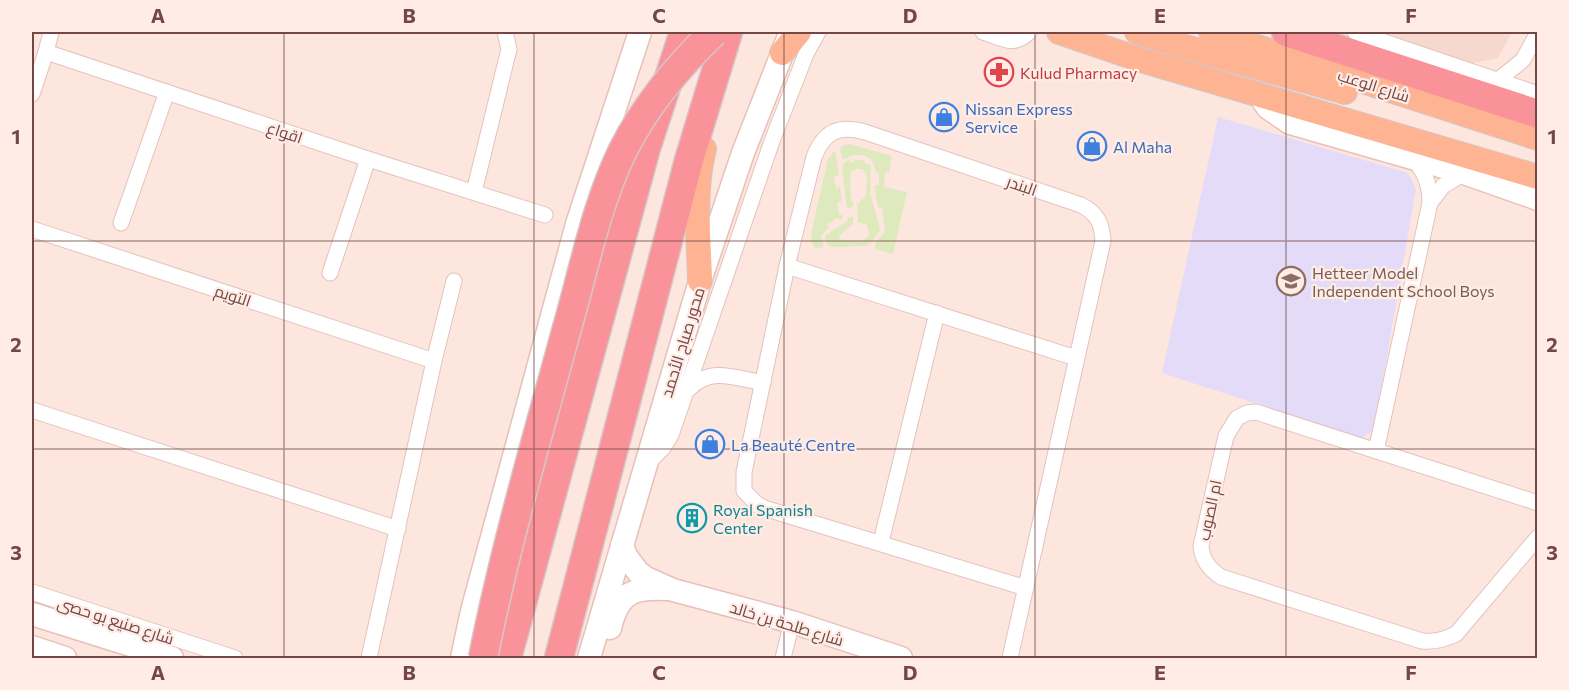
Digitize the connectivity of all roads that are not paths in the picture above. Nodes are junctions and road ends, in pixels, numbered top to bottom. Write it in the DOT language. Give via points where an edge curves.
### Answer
graph roads {
  1 [pos="51,32"];
  2 [pos="505,32"];
  3 [pos="640,32"];
  4 [pos="684,32"];
  5 [pos="714,32"];
  6 [pos="728,32"];
  7 [pos="739,32"];
  8 [pos="799,32"];
  9 [pos="818,32"];
  10 [pos="983,32"];
  11 [pos="1029,32"];
  12 [pos="1059,32"];
  13 [pos="1137,32"];
  14 [pos="1211,32"];
  15 [pos="1287,32"];
  16 [pos="1355,32"];
  17 [pos="1538,32"];
  18 [pos="786,42"];
  19 [pos="46,52"];
  20 [pos="1523,60"];
  21 [pos="1498,80"];
  22 [pos="167,92"];
  23 [pos="32,94"];
  24 [pos="1259,95"];
  25 [pos="1413,98"];
  26 [pos="1535,100"];
  27 [pos="1538,138"];
  28 [pos="368,159"];
  29 [pos="1414,159"];
  30 [pos="1464,173"];
  31 [pos="1538,177"];
  32 [pos="474,192"];
  33 [pos="1538,199"];
  34 [pos="1430,203"];
  35 [pos="545,215"];
  36 [pos="121,224"];
  37 [pos="32,229"];
  38 [pos="787,266"];
  39 [pos="330,273"];
  40 [pos="454,281"];
  41 [pos="700,281"];
  42 [pos="937,314"];
  43 [pos="1077,358"];
  44 [pos="434,361"];
  45 [pos="763,383"];
  46 [pos="687,391"];
  47 [pos="32,410"];
  48 [pos="1376,450"];
  49 [pos="645,465"];
  50 [pos="1538,503"];
  51 [pos="398,529"];
  52 [pos="1538,537"];
  53 [pos="881,542"];
  54 [pos="622,545"];
  55 [pos="1026,588"];
  56 [pos="673,590"];
  57 [pos="32,592"];
  58 [pos="472,611"];
  59 [pos="32,614"];
  60 [pos="792,622"];
  61 [pos="32,647"];
  62 [pos="64,658"];
  63 [pos="172,658"];
  64 [pos="235,658"];
  65 [pos="369,658"];
  66 [pos="450,658"];
  67 [pos="462,658"];
  68 [pos="481,658"];
  69 [pos="507,658"];
  70 [pos="559,658"];
  71 [pos="589,658"];
  72 [pos="603,658"];
  73 [pos="783,658"];
  74 [pos="901,658"];
  75 [pos="1010,658"];
  1 -- 19 [label="street"];
  2 -- 32 [label="street" via="509,49"];
  3 -- 58 [label="street" via="577,224"];
  4 -- 69 [label="highway, bridge" via="646,148"];
  5 -- 68 [label="highway, bridge" via="692,52 638,122 610,180 521,493"];
  6 -- 70 [label="highway" via="689,160"];
  7 -- 41 [label="main road" via="698,177"];
  8 -- 18 [label="main road"];
  9 -- 46 [label="street" via="772,141"];
  10 -- 11 [label="street" via="1014,42"];
  12 -- 24 [label="main road"];
  13 -- 25 [label="main road" via="1386,103"];
  14 -- 25 [label="main road, شارع الوعب"];
  15 -- 26 [label="highway"];
  16 -- 21 [label="street"];
  17 -- 20 [label="street"];
  18 -- 41 [label="street, محور صباح الأحمد" via="742,153"];
  19 -- 22 [label="street, اقواع"];
  19 -- 23 [label="street"];
  20 -- 21 [label="street"];
  20 -- 26 [label="street" via="1526,82"];
  21 -- 26 [label="street"];
  22 -- 28 [label="street, اقواع"];
  22 -- 36 [label="street"];
  24 -- 29 [label="street" via="1268,108 1290,123"];
  24 -- 31 [label="main road"];
  25 -- 27 [label="main road, شارع الوعب"];
  28 -- 32 [label="street, اقواع"];
  28 -- 39 [label="street"];
  29 -- 30 [label="street"];
  29 -- 34 [label="street" via="1427,180"];
  30 -- 33 [label="street"];
  30 -- 34 [label="street" via="1443,186"];
  32 -- 35 [label="street, اقواع"];
  34 -- 48 [label="street"];
  37 -- 44 [label="street, التويم"];
  38 -- 42 [label="street"];
  38 -- 43 [label="street, البندر" via="817,149 835,130 865,132 1091,210 1099,219 1102,241"];
  38 -- 45 [label="street, البندر"];
  40 -- 44 [label="street"];
  41 -- 49 [label="street, محور صباح الأحمد"];
  42 -- 43 [label="street"];
  42 -- 53 [label="street"];
  43 -- 55 [label="street, البندر"];
  44 -- 51 [label="street"];
  45 -- 46 [label="street" via="712,374"];
  45 -- 53 [label="street, البندر" via="744,471 744,491 767,509"];
  46 -- 49 [label="street" via="671,435"];
  47 -- 51 [label="street"];
  48 -- 50 [label="street, ام الصوب"];
  48 -- 52 [label="street, ام الصوب" via="1256,412 1237,418 1226,436 1201,546 1206,563 1221,577 1434,642 1456,634"];
  49 -- 54 [label="street, محور صباح الأحمد"];
  51 -- 65 [label="street"];
  53 -- 55 [label="street, البندر"];
  54 -- 56 [label="street, شارع طلحة بن خالد" via="638,572"];
  54 -- 71 [label="street, محور صباح الأحمد"];
  55 -- 75 [label="street, البندر"];
  56 -- 60 [label="street, شارع طلحة بن خالد"];
  56 -- 72 [label="street, شارع طلحة بن خالد" via="641,589 628,594 612,623"];
  57 -- 64 [label="street, شارع صنيع بو حصى"];
  58 -- 66 [label="street" via="458,628"];
  58 -- 67 [label="street"];
  58 -- 68 [label="street"];
  59 -- 63 [label="street, شارع صنيع بو حصى"];
  60 -- 73 [label="street"];
  60 -- 74 [label="street, شارع طلحة بن خالد"];
  61 -- 62 [label="street"];
}
